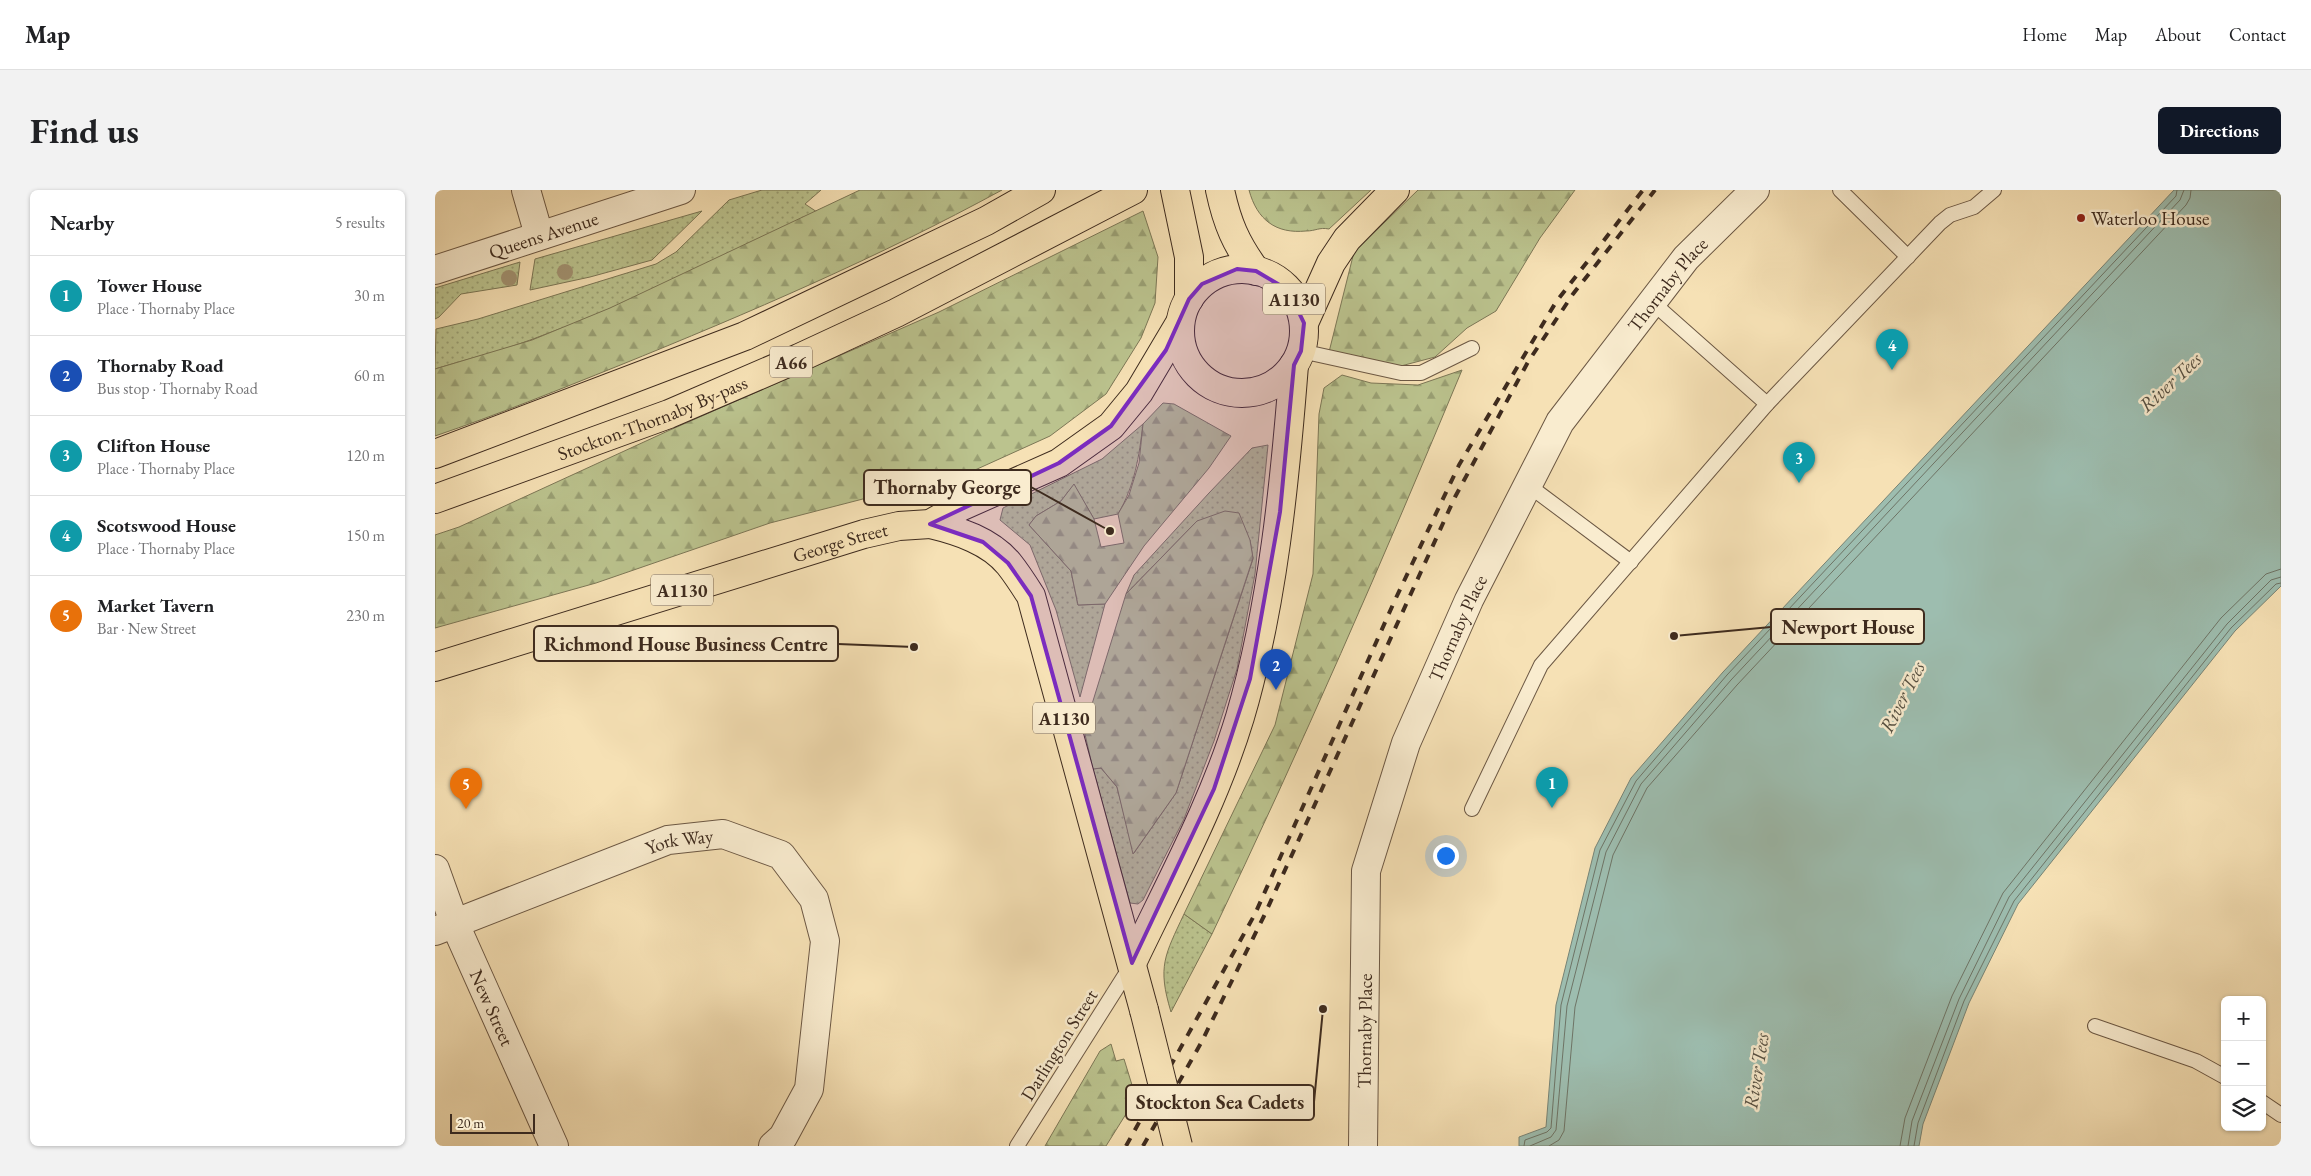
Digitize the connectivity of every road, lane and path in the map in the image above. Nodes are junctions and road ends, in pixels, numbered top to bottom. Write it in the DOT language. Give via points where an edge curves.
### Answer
graph roads {
  1 [pos="526,190"];
  2 [pos="681,190"];
  3 [pos="1041,190"];
  4 [pos="1133,190"];
  5 [pos="1175,190"];
  6 [pos="1220,190"];
  7 [pos="1395,190"];
  8 [pos="1755,190"];
  9 [pos="1840,190"];
  10 [pos="1994,190"];
  11 [pos="539,235"];
  12 [pos="1908,257"];
  13 [pos="435,270"];
  14 [pos="1256,271"];
  15 [pos="1652,302"];
  16 [pos="1185,311"];
  17 [pos="1303,323"];
  18 [pos="1472,348"];
  19 [pos="1297,358"];
  20 [pos="1767,404"];
  21 [pos="435,454"];
  22 [pos="1528,485"];
  23 [pos="435,499"];
  24 [pos="931,524"];
  25 [pos="1631,562"];
  26 [pos="435,667"];
  27 [pos="1472,810"];
  28 [pos="435,869"];
  29 [pos="445,926"];
  30 [pos="1132,963"];
  31 [pos="2095,1026"];
  32 [pos="2221,1076"];
  33 [pos="2266,1105"];
  34 [pos="2281,1115"];
  35 [pos="554,1146"];
  36 [pos="773,1146"];
  37 [pos="1017,1146"];
  38 [pos="1178,1146"];
  39 [pos="1363,1146"];
  1 -- 11 [label="street"];
  2 -- 11 [label="street, Queens Avenue"];
  3 -- 21 [label="main road, A66" via="952,237 745,336"];
  4 -- 23 [label="main road, Stockton-Thornaby By-pass / A66" via="929,296 799,358 669,414"];
  5 -- 16 [label="main road" via="1189,257"];
  6 -- 14 [label="main road, A1130" via="1226,217 1239,248"];
  7 -- 17 [label="main road" via="1347,239 1331,263"];
  8 -- 15 [label="street, Thornaby Place" via="1686,258"];
  9 -- 12 [label="lane"];
  10 -- 12 [label="lane" via="1974,207 1950,215"];
  11 -- 13 [label="street, Queens Avenue"];
  12 -- 20 [label="lane"];
  14 -- 16 [label="main road, A1130" via="1237,269 1218,274 1201,284"];
  14 -- 17 [label="main road, A1130" via="1274,278 1288,290 1299,305"];
  15 -- 20 [label="lane"];
  15 -- 22 [label="street, Thornaby Place" via="1560,422"];
  16 -- 19 [label="main road" via="1181,344 1189,363 1202,379 1220,389 1241,393 1261,390 1280,380"];
  16 -- 24 [label="main road, George Street / A1130" via="1139,392 1111,426 1059,462 960,507"];
  17 -- 19 [label="main road, A1130"];
  18 -- 19 [label="lane" via="1421,373"];
  19 -- 30 [label="main road, A1130" via="1280,512 1250,679 1214,789"];
  20 -- 25 [label="lane"];
  22 -- 25 [label="lane"];
  22 -- 39 [label="street, Thornaby Place" via="1469,600 1405,743 1366,871"];
  24 -- 26 [label="main road, George Street / A1130" via="899,526 864,534"];
  24 -- 30 [label="main road, A1130" via="983,542 1008,563 1031,596"];
  25 -- 27 [label="lane" via="1541,665"];
  28 -- 29 [label="street, New Street"];
  29 -- 35 [label="street, New Street"];
  29 -- 36 [label="street, York Way" via="668,840 723,834 781,855 814,899 825,941 809,1089 783,1137"];
  30 -- 37 [label="lane, Darlington Street"];
  30 -- 38 [label="main road, A1130, bridge"];
  31 -- 32 [label="lane" via="2197,1061"];
  33 -- 34 [label="lane"];
}
